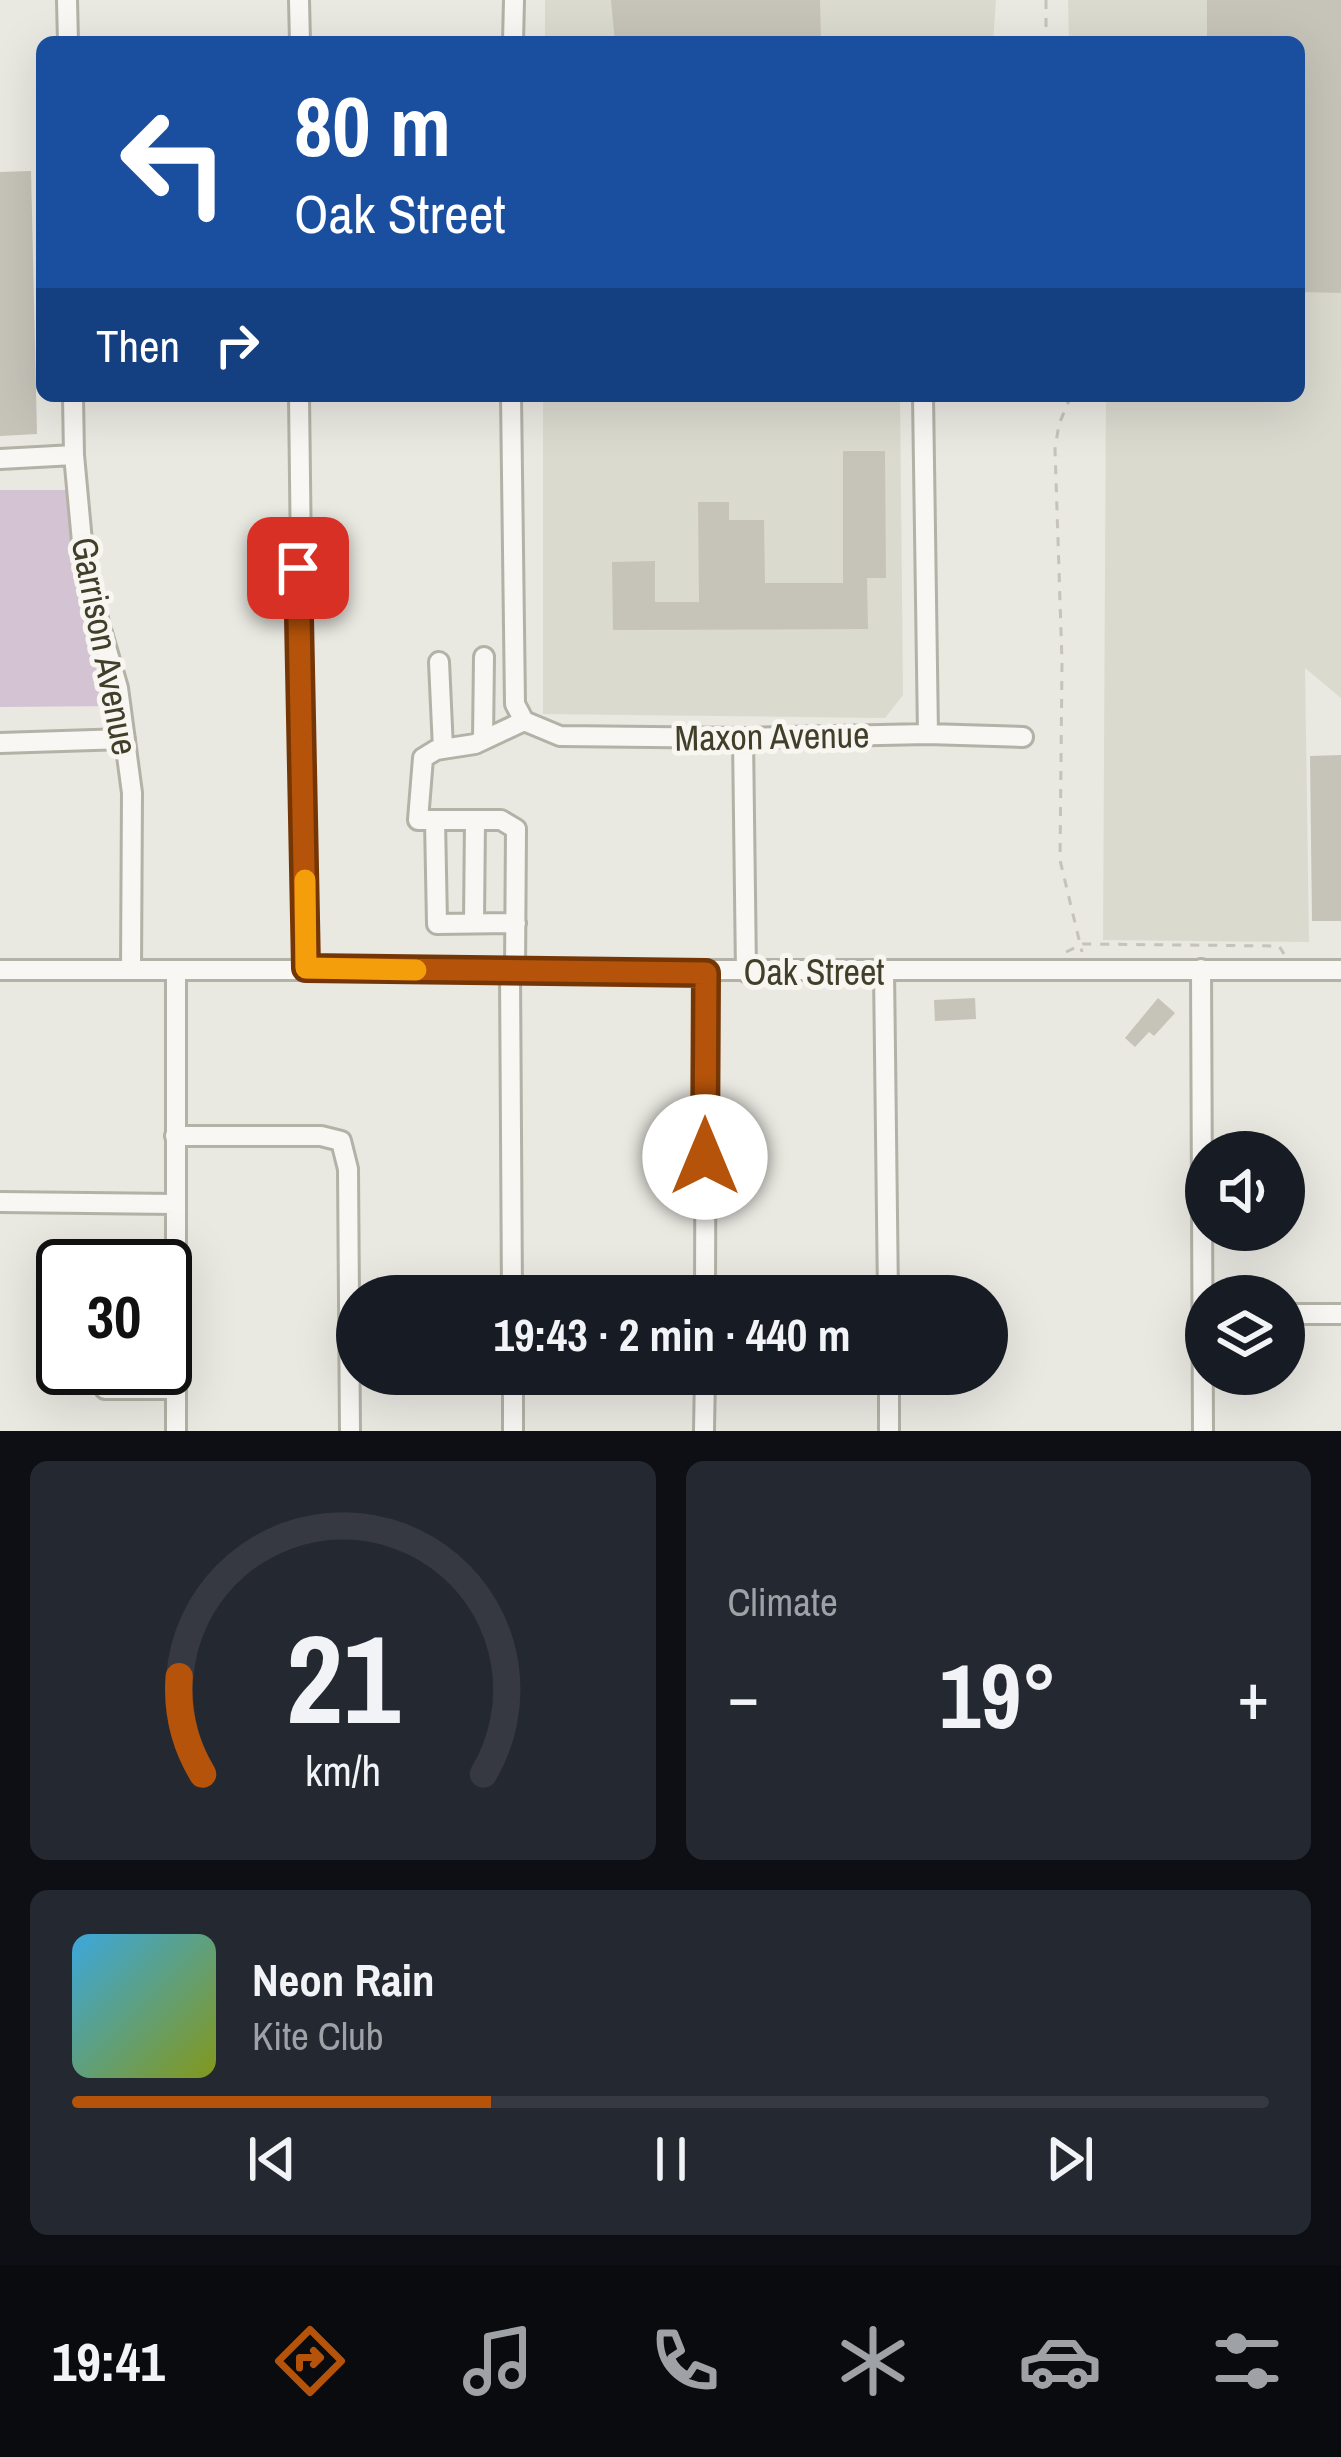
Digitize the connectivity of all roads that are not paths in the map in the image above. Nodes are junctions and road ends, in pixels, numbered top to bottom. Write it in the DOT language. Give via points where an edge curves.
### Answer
graph roads {
  1 [pos="67,0"];
  2 [pos="299,0"];
  3 [pos="514,0"];
  4 [pos="68,36"];
  5 [pos="299,36"];
  6 [pos="513,36"];
  7 [pos="73,402"];
  8 [pos="298,402"];
  9 [pos="512,402"];
  10 [pos="923,402"];
  11 [pos="74,455"];
  12 [pos="0,459"];
  13 [pos="484,657"];
  14 [pos="439,662"];
  15 [pos="524,721"];
  16 [pos="928,734"];
  17 [pos="1023,737"];
  18 [pos="743,738"];
  19 [pos="125,740"];
  20 [pos="483,740"];
  21 [pos="0,743"];
  22 [pos="443,749"];
  23 [pos="435,820"];
  24 [pos="475,820"];
  25 [pos="474,922"];
  26 [pos="516,923"];
  27 [pos="306,968"];
  28 [pos="130,969"];
  29 [pos="1201,969"];
  30 [pos="0,970"];
  31 [pos="176,970"];
  32 [pos="1341,970"];
  33 [pos="512,971"];
  34 [pos="884,971"];
  35 [pos="746,972"];
  36 [pos="706,973"];
  37 [pos="175,1136"];
  38 [pos="0,1202"];
  39 [pos="175,1204"];
  40 [pos="175,1239"];
  41 [pos="512,1275"];
  42 [pos="705,1275"];
  43 [pos="888,1275"];
  44 [pos="1205,1275"];
  45 [pos="1305,1314"];
  46 [pos="1341,1314"];
  47 [pos="176,1395"];
  48 [pos="513,1395"];
  49 [pos="704,1395"];
  50 [pos="889,1395"];
  51 [pos="1204,1395"];
  52 [pos="176,1431"];
  53 [pos="350,1431"];
  54 [pos="513,1431"];
  55 [pos="704,1431"];
  56 [pos="889,1431"];
  57 [pos="1203,1431"];
  1 -- 4 [label="street"];
  2 -- 5 [label="street"];
  3 -- 6 [label="street"];
  7 -- 11 [label="street, Garrison Avenue"];
  8 -- 27 [label="street"];
  9 -- 15 [label="street" via="515,704"];
  10 -- 16 [label="street"];
  11 -- 12 [label="street"];
  11 -- 19 [label="street, Garrison Avenue" via="85,574"];
  13 -- 20 [label="street"];
  14 -- 22 [label="street"];
  15 -- 18 [label="street, Maxon Avenue" via="560,736"];
  15 -- 20 [label="street"];
  16 -- 17 [label="street, Maxon Avenue"];
  16 -- 18 [label="street, Maxon Avenue"];
  18 -- 35 [label="street"];
  19 -- 21 [label="street"];
  19 -- 28 [label="street, Garrison Avenue"];
  20 -- 22 [label="street"];
  22 -- 23 [label="street" via="421,767 418,820"];
  23 -- 24 [label="street"];
  23 -- 25 [label="street" via="436,924"];
  24 -- 25 [label="street"];
  24 -- 26 [label="street" via="516,829"];
  25 -- 26 [label="street"];
  26 -- 33 [label="street"];
  27 -- 31 [label="street, Oak Street"];
  27 -- 33 [label="street, Oak Street"];
  28 -- 30 [label="street, Oak Street"];
  28 -- 31 [label="street, Oak Street"];
  29 -- 32 [label="street, Oak Street"];
  29 -- 34 [label="street, Oak Street"];
  29 -- 44 [label="street"];
  31 -- 37 [label="street"];
  33 -- 36 [label="street, Oak Street"];
  33 -- 41 [label="street"];
  34 -- 35 [label="street, Oak Street"];
  34 -- 43 [label="street"];
  35 -- 36 [label="street, Oak Street"];
  36 -- 42 [label="street"];
  37 -- 39 [label="street"];
  37 -- 53 [label="street" via="321,1136 346,1149"];
  38 -- 39 [label="street"];
  39 -- 40 [label="street"];
  45 -- 46 [label="street"];
  47 -- 52 [label="street"];
  48 -- 54 [label="street"];
  49 -- 55 [label="street"];
  50 -- 56 [label="street"];
  51 -- 57 [label="street"];
}
